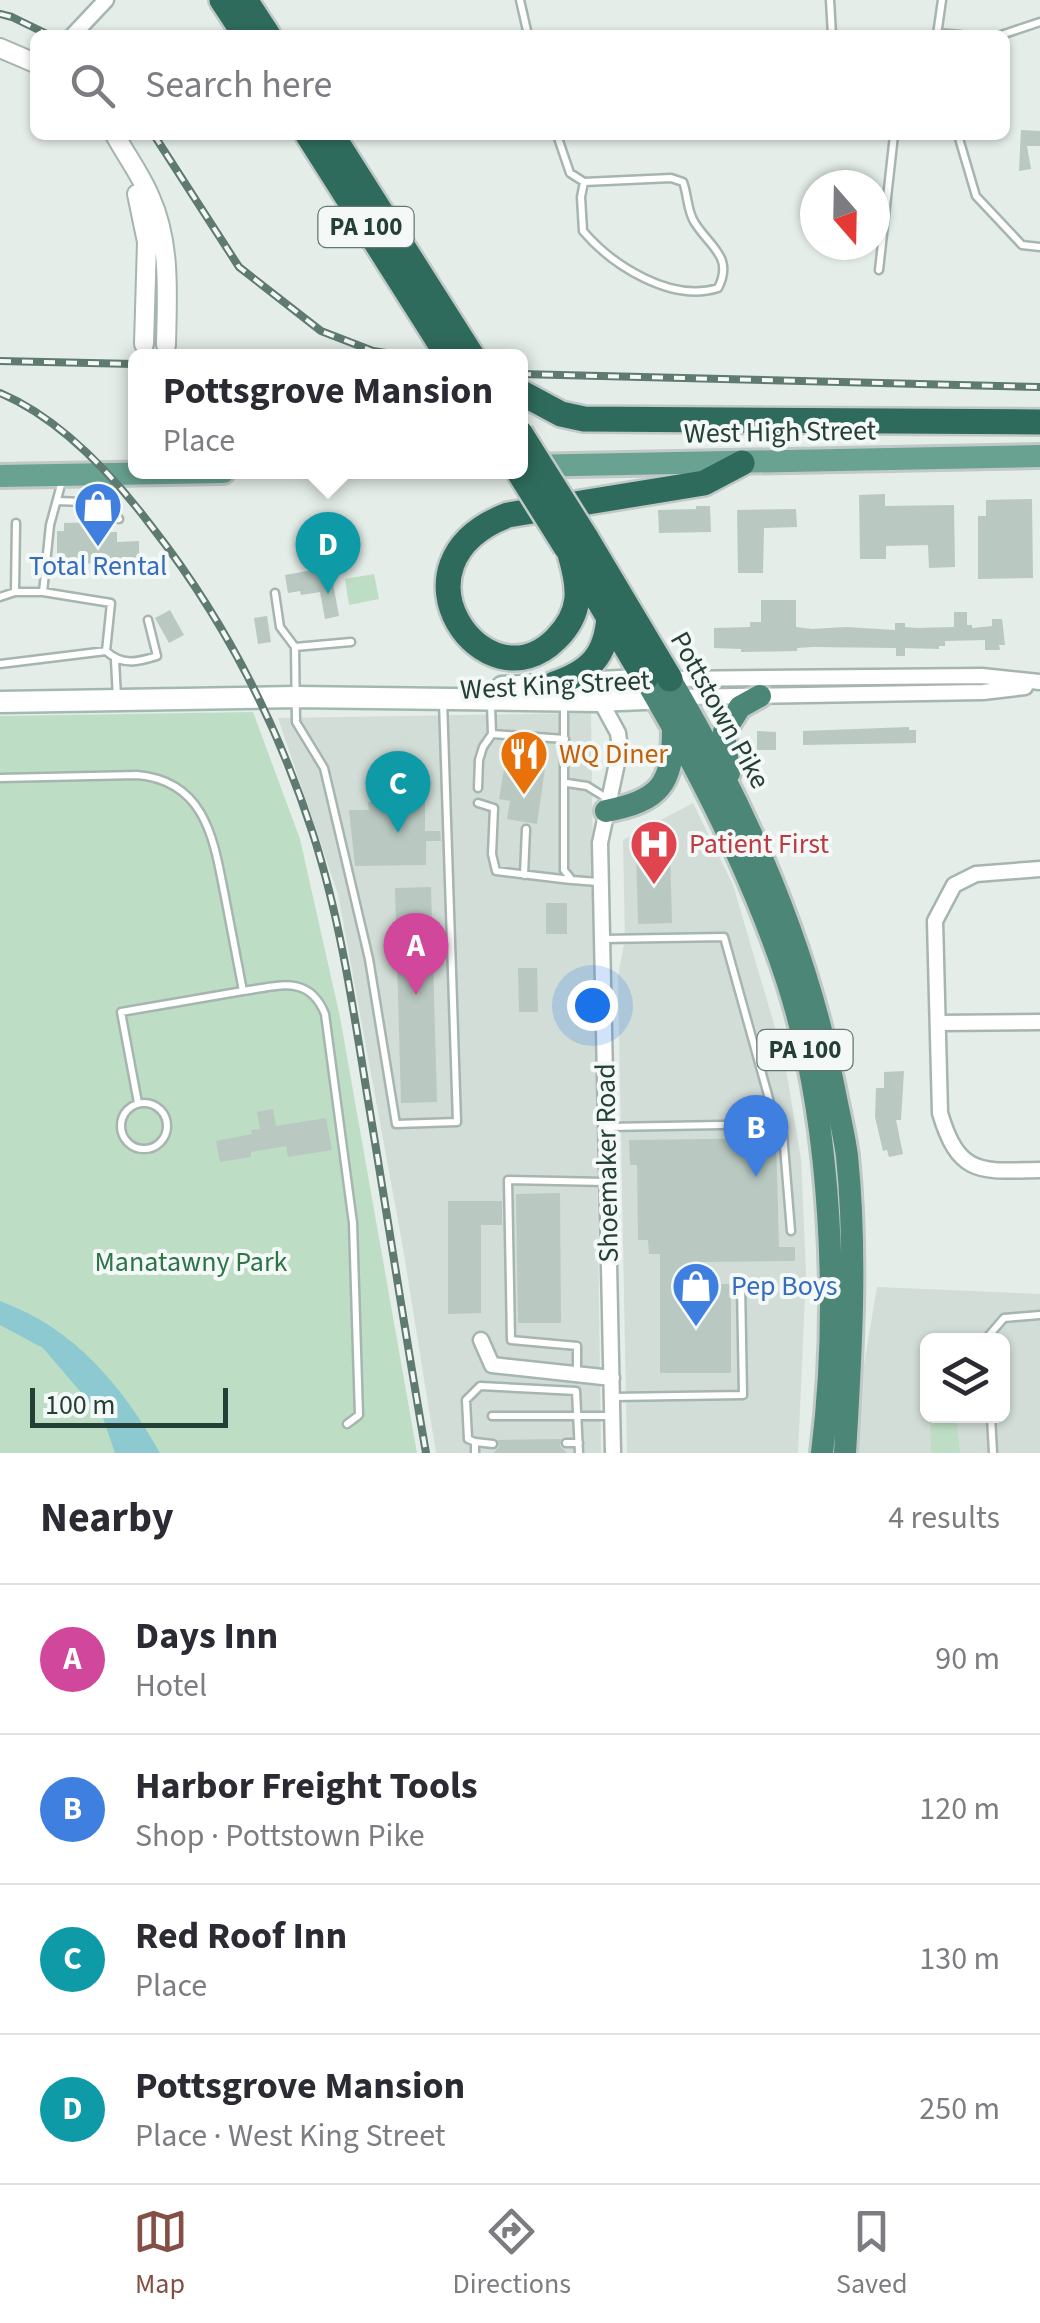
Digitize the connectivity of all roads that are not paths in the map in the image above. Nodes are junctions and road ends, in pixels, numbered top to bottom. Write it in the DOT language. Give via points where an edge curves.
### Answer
graph roads {
  1 [pos="106,0"];
  2 [pos="520,0"];
  3 [pos="830,0"];
  4 [pos="942,0"];
  5 [pos="236,3"];
  6 [pos="1040,22"];
  7 [pos="78,30"];
  8 [pos="243,30"];
  9 [pos="263,30"];
  10 [pos="527,30"];
  11 [pos="832,30"];
  12 [pos="938,30"];
  13 [pos="1010,32"];
  14 [pos="0,48"];
  15 [pos="30,62"];
  16 [pos="117,140"];
  17 [pos="312,140"];
  18 [pos="335,140"];
  19 [pos="559,140"];
  20 [pos="893,140"];
  21 [pos="959,140"];
  22 [pos="126,155"];
  23 [pos="584,182"];
  24 [pos="1040,247"];
  25 [pos="879,270"];
  26 [pos="443,316"];
  27 [pos="144,344"];
  28 [pos="166,345"];
  29 [pos="447,349"];
  30 [pos="467,349"];
  31 [pos="478,349"];
  32 [pos="528,396"];
  33 [pos="1040,422"];
  34 [pos="528,451"];
  35 [pos="1040,456"];
  36 [pos="742,463"];
  37 [pos="528,469"];
  38 [pos="128,473"];
  39 [pos="64,474"];
  40 [pos="92,474"];
  41 [pos="0,476"];
  42 [pos="527,479"];
  43 [pos="58,501"];
  44 [pos="95,502"];
  45 [pos="119,519"];
  46 [pos="16,523"];
  47 [pos="574,546"];
  48 [pos="15,592"];
  49 [pos="44,592"];
  50 [pos="275,593"];
  51 [pos="0,597"];
  52 [pos="609,618"];
  53 [pos="148,620"];
  54 [pos="351,642"];
  55 [pos="295,647"];
  56 [pos="106,651"];
  57 [pos="115,660"];
  58 [pos="0,664"];
  59 [pos="1040,684"];
  60 [pos="663,688"];
  61 [pos="559,692"];
  62 [pos="760,696"];
  63 [pos="302,697"];
  64 [pos="443,699"];
  65 [pos="491,699"];
  66 [pos="118,700"];
  67 [pos="600,700"];
  68 [pos="0,702"];
  69 [pos="673,726"];
  70 [pos="492,734"];
  71 [pos="565,740"];
  72 [pos="0,778"];
  73 [pos="566,783"];
  74 [pos="478,788"];
  75 [pos="735,796"];
  76 [pos="478,803"];
  77 [pos="608,805"];
  78 [pos="526,829"];
  79 [pos="1040,869"];
  80 [pos="524,875"];
  81 [pos="572,880"];
  82 [pos="601,882"];
  83 [pos="602,939"];
  84 [pos="243,991"];
  85 [pos="1040,1022"];
  86 [pos="938,1023"];
  87 [pos="138,1103"];
  88 [pos="776,1124"];
  89 [pos="606,1127"];
  90 [pos="1040,1170"];
  91 [pos="608,1182"];
  92 [pos="791,1231"];
  93 [pos="741,1286"];
  94 [pos="1040,1315"];
  95 [pos="991,1333"];
  96 [pos="481,1340"];
  97 [pos="577,1374"];
  98 [pos="612,1378"];
  99 [pos="612,1397"];
  100 [pos="492,1416"];
  101 [pos="612,1416"];
  102 [pos="578,1417"];
  103 [pos="991,1423"];
  104 [pos="347,1424"];
  105 [pos="474,1442"];
  106 [pos="566,1443"];
  107 [pos="579,1443"];
  108 [pos="493,1444"];
  109 [pos="475,1453"];
  110 [pos="579,1453"];
  111 [pos="613,1453"];
  112 [pos="822,1453"];
  113 [pos="845,1453"];
  114 [pos="994,1453"];
  1 -- 7 [label="street"];
  2 -- 10 [label="lane"];
  3 -- 11 [label="lane"];
  4 -- 12 [label="lane"];
  5 -- 8 [label="highway"];
  5 -- 9 [label="highway"];
  6 -- 13 [label="lane"];
  14 -- 15 [label="street"];
  16 -- 22 [label="street"];
  17 -- 26 [label="highway, PA 100"];
  18 -- 26 [label="highway, PA 100"];
  19 -- 23 [label="lane" via="570,173"];
  20 -- 25 [label="lane"];
  21 -- 24 [label="lane" via="976,196 1022,245"];
  22 -- 27 [label="street" via="145,225"];
  22 -- 28 [label="street" via="150,196 162,238"];
  23 -- 23 [label="lane" via="683,182 695,224 721,253 724,277 718,288 687,290 613,263 583,232"];
  26 -- 29 [label="highway, PA 100"];
  26 -- 30 [label="highway, PA 100"];
  26 -- 31 [label="highway"];
  32 -- 33 [label="highway" via="584,419"];
  34 -- 47 [label="highway, Pottstown Pike / PA 100, bridge"];
  35 -- 36 [label="main road, West High Street"];
  36 -- 37 [label="main road, West High Street"];
  36 -- 47 [label="highway" via="704,483 508,515 478,528 449,573 452,610 463,633 506,656 528,656 550,644 569,625 578,602"];
  38 -- 40 [label="main road"];
  39 -- 40 [label="main road"];
  39 -- 41 [label="main road"];
  39 -- 43 [label="lane"];
  40 -- 44 [label="lane"];
  42 -- 47 [label="highway, Pottstown Pike / PA 100, bridge"];
  43 -- 44 [label="lane"];
  43 -- 49 [label="lane"];
  44 -- 45 [label="lane" via="107,504"];
  46 -- 48 [label="lane"];
  47 -- 52 [label="highway, Pottstown Pike / PA 100"];
  47 -- 60 [label="highway, Pottstown Pike / PA 100"];
  48 -- 49 [label="lane"];
  48 -- 51 [label="lane"];
  49 -- 56 [label="lane" via="112,603"];
  50 -- 55 [label="lane" via="280,628"];
  52 -- 60 [label="highway, Pottstown Pike / PA 100"];
  52 -- 61 [label="highway" via="596,661"];
  53 -- 57 [label="lane" via="158,656"];
  54 -- 55 [label="lane"];
  55 -- 63 [label="lane"];
  56 -- 57 [label="lane"];
  56 -- 58 [label="lane"];
  57 -- 66 [label="lane"];
  59 -- 60 [label="street, West King Street" via="982,676"];
  59 -- 62 [label="street, West King Street" via="982,692"];
  60 -- 61 [label="main road, West King Street"];
  60 -- 62 [label="street, West King Street"];
  60 -- 67 [label="main road, West King Street"];
  60 -- 69 [label="highway, Pottstown Pike / PA 100"];
  60 -- 75 [label="highway, Pottstown Pike / PA 100"];
  61 -- 63 [label="main road, West King Street"];
  61 -- 65 [label="main road, West King Street"];
  61 -- 67 [label="main road, West King Street"];
  61 -- 71 [label="lane"];
  62 -- 75 [label="highway" via="735,712 724,732"];
  63 -- 64 [label="main road, West King Street"];
  63 -- 64 [label="lane" via="296,722 324,768 369,959 396,1124 457,1122"];
  63 -- 66 [label="main road, West King Street"];
  64 -- 65 [label="main road, West King Street"];
  65 -- 70 [label="lane"];
  66 -- 68 [label="main road, West King Street"];
  67 -- 77 [label="street, Shoemaker Road" via="620,748"];
  69 -- 77 [label="highway" via="672,765 663,785 641,802"];
  69 -- 112 [label="highway, Pottstown Pike / PA 100" via="756,894 807,1055 830,1268 830,1389"];
  70 -- 71 [label="lane"];
  70 -- 74 [label="lane" via="482,747"];
  71 -- 73 [label="lane"];
  72 -- 84 [label="lane" via="148,776 189,797 214,838"];
  73 -- 77 [label="lane" via="586,786"];
  73 -- 81 [label="lane" via="564,870"];
  75 -- 113 [label="highway, Pottstown Pike / PA 100" via="812,995 847,1154 852,1345"];
  76 -- 80 [label="lane" via="494,808 496,871"];
  77 -- 82 [label="street, Shoemaker Road"];
  78 -- 80 [label="lane"];
  79 -- 86 [label="street" via="976,874 954,886 935,921"];
  80 -- 81 [label="lane"];
  81 -- 82 [label="lane"];
  82 -- 83 [label="street, Shoemaker Road"];
  83 -- 88 [label="lane" via="724,938"];
  83 -- 89 [label="street, Shoemaker Road"];
  84 -- 87 [label="lane" via="122,1012"];
  84 -- 104 [label="lane" via="298,986 312,992 325,1014 355,1251 358,1414"];
  85 -- 86 [label="street"];
  86 -- 90 [label="street" via="940,1113 949,1143 971,1166"];
  87 -- 87 [label="lane" via="159,1108 167,1121 161,1142 148,1149 126,1142 120,1127"];
  88 -- 89 [label="lane"];
  88 -- 92 [label="lane" via="783,1134"];
  89 -- 91 [label="street, Shoemaker Road"];
  91 -- 97 [label="lane" via="508,1180 511,1340 577,1346"];
  91 -- 98 [label="street, Shoemaker Road"];
  93 -- 99 [label="lane" via="743,1395"];
  94 -- 95 [label="lane" via="1004,1318"];
  96 -- 97 [label="street" via="492,1365"];
  97 -- 98 [label="street"];
  98 -- 99 [label="street, Shoemaker Road"];
  99 -- 101 [label="street, Shoemaker Road"];
  100 -- 102 [label="lane"];
  101 -- 102 [label="lane"];
  101 -- 111 [label="street, Shoemaker Road"];
  102 -- 105 [label="lane" via="576,1391 480,1386 466,1400 468,1439"];
  102 -- 107 [label="lane"];
  103 -- 114 [label="lane"];
  105 -- 108 [label="lane"];
  105 -- 109 [label="lane"];
  106 -- 107 [label="lane"];
  107 -- 110 [label="lane"];
}
